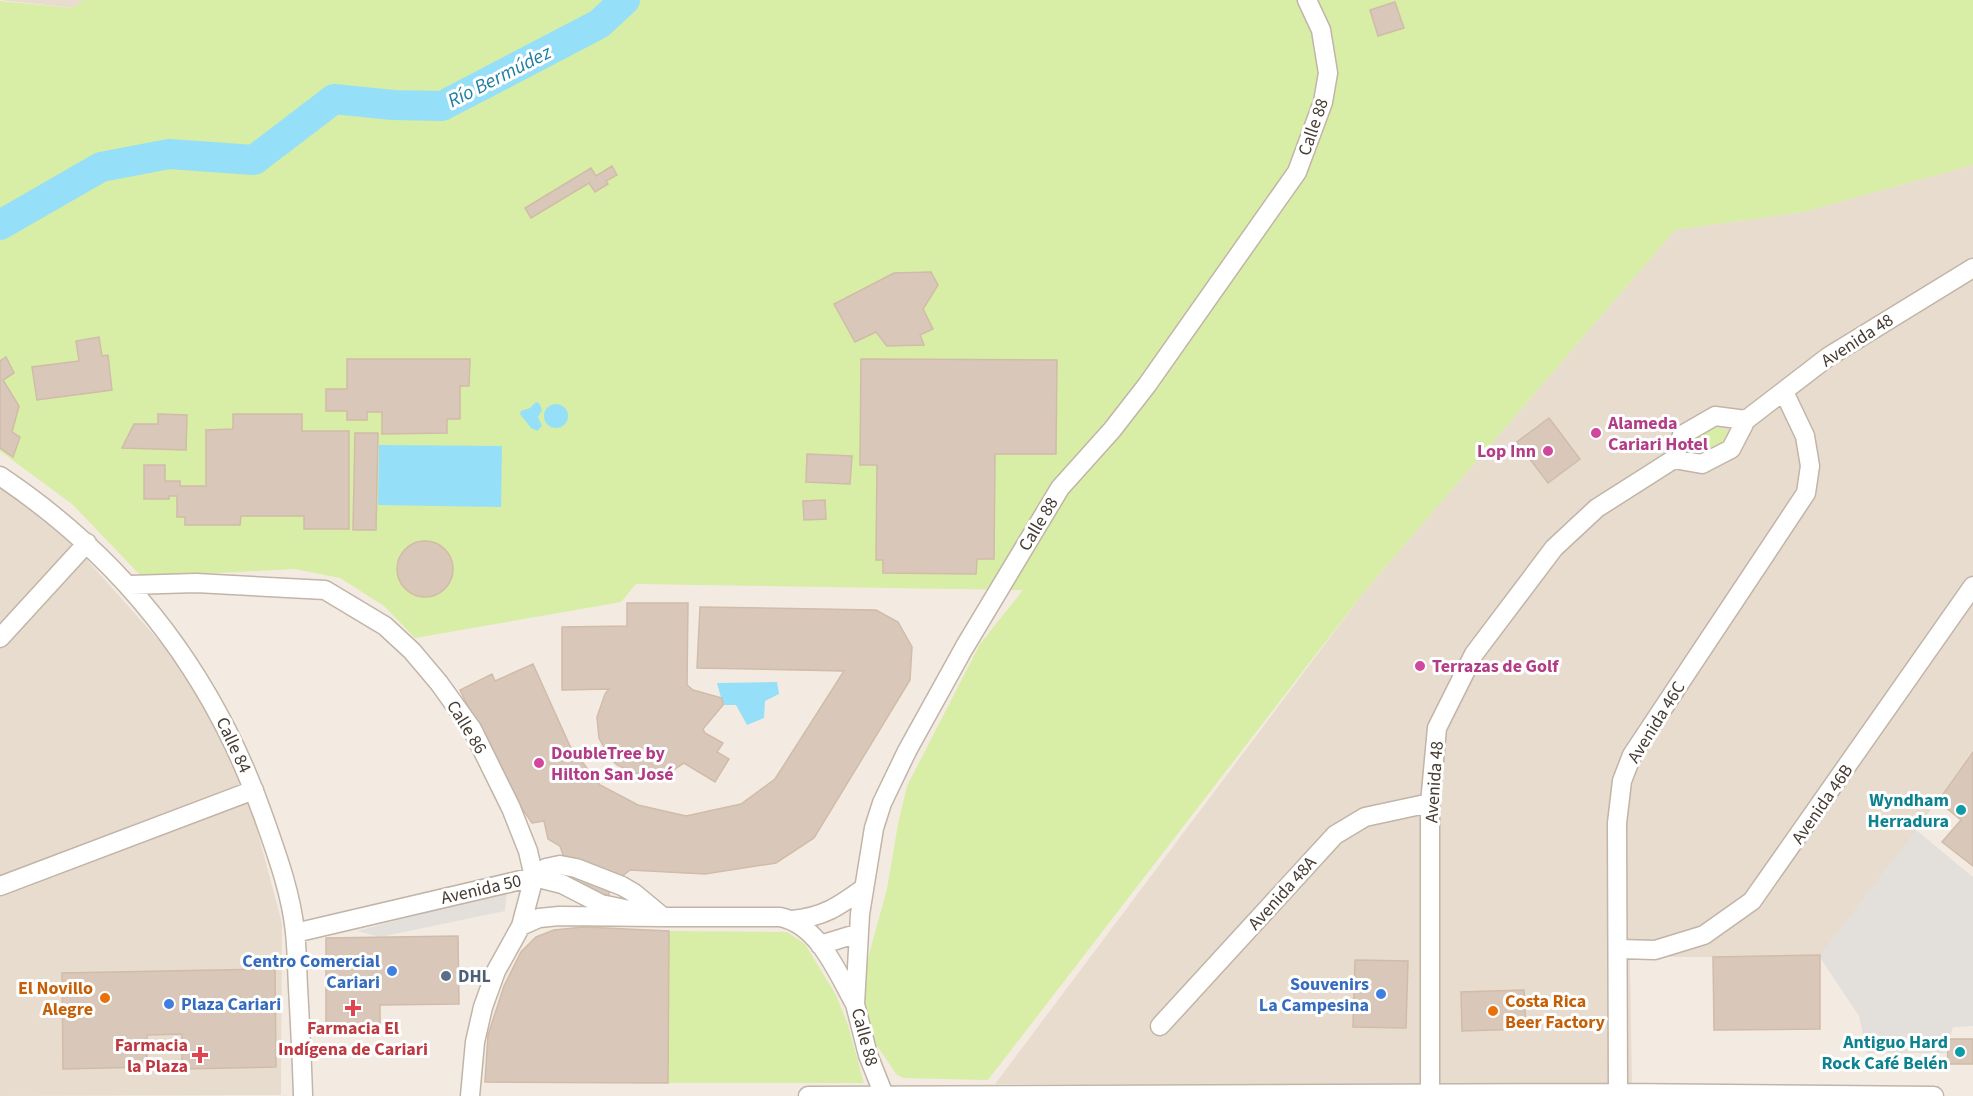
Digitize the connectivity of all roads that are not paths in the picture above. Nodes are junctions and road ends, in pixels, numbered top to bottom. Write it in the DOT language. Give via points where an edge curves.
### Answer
graph roads {
  1 [pos="1307,0"];
  2 [pos="1973,268"];
  3 [pos="1784,392"];
  4 [pos="1746,420"];
  5 [pos="1674,459"];
  6 [pos="0,476"];
  7 [pos="87,543"];
  8 [pos="130,585"];
  9 [pos="1973,586"];
  10 [pos="0,638"];
  11 [pos="254,790"];
  12 [pos="1430,803"];
  13 [pos="534,877"];
  14 [pos="0,886"];
  15 [pos="864,888"];
  16 [pos="663,917"];
  17 [pos="792,920"];
  18 [pos="521,926"];
  19 [pos="295,933"];
  20 [pos="859,933"];
  21 [pos="820,945"];
  22 [pos="1619,949"];
  23 [pos="855,1004"];
  24 [pos="1160,1026"];
  25 [pos="1618,1093"];
  26 [pos="884,1095"];
  27 [pos="1430,1095"];
  28 [pos="303,1096"];
  29 [pos="470,1096"];
  30 [pos="808,1096"];
  31 [pos="1934,1096"];
  1 -- 15 [label="street, Calle 88" via="1321,30 1328,73 1323,102 1297,172 1147,385 1060,488 907,751 874,828"];
  2 -- 3 [label="street, Avenida 48" via="1828,357"];
  3 -- 4 [label="street, Avenida 48"];
  3 -- 22 [label="street, Avenida 46C" via="1805,436 1810,466 1806,493 1632,755 1622,781 1617,823"];
  4 -- 5 [label="street, Avenida 48" via="1731,449 1702,464"];
  4 -- 5 [label="street" via="1715,416 1682,435"];
  5 -- 12 [label="street, Avenida 48" via="1597,508 1554,548 1474,654 1437,728"];
  6 -- 7 [label="street, Calle 84"];
  7 -- 8 [label="street, Calle 84"];
  7 -- 10 [label="street"];
  8 -- 11 [label="street, Calle 84" via="203,685 235,744"];
  8 -- 13 [label="street, Calle 86" via="196,583 325,590 385,626 419,659 472,729 511,808"];
  9 -- 22 [label="street, Avenida 46B" via="1752,901 1704,935 1655,950"];
  11 -- 14 [label="street"];
  11 -- 19 [label="street, Calle 84" via="289,895"];
  12 -- 24 [label="street, Avenida 48A" via="1365,817 1335,834"];
  12 -- 27 [label="street, Avenida 48"];
  13 -- 16 [label="street, Avenida 50" via="562,884 601,904"];
  13 -- 18 [label="street, Calle 86"];
  13 -- 19 [label="street, Avenida 50"];
  15 -- 17 [label="street, Avenida 50" via="822,915"];
  15 -- 20 [label="street, Calle 88"];
  16 -- 17 [label="street, Avenida 50"];
  16 -- 18 [label="street, Avenida 50" via="559,916"];
  17 -- 21 [label="street"];
  18 -- 29 [label="street, Calle 86" via="496,971 483,1007"];
  19 -- 28 [label="street, Calle 84"];
  20 -- 21 [label="street"];
  20 -- 23 [label="street, Calle 88"];
  21 -- 23 [label="street"];
  22 -- 25 [label="street, Avenida 46C"];
  23 -- 26 [label="street, Calle 88" via="868,1055"];
  25 -- 27 [label="street"];
  25 -- 31 [label="street"];
  26 -- 27 [label="street"];
  26 -- 30 [label="street"];
}
